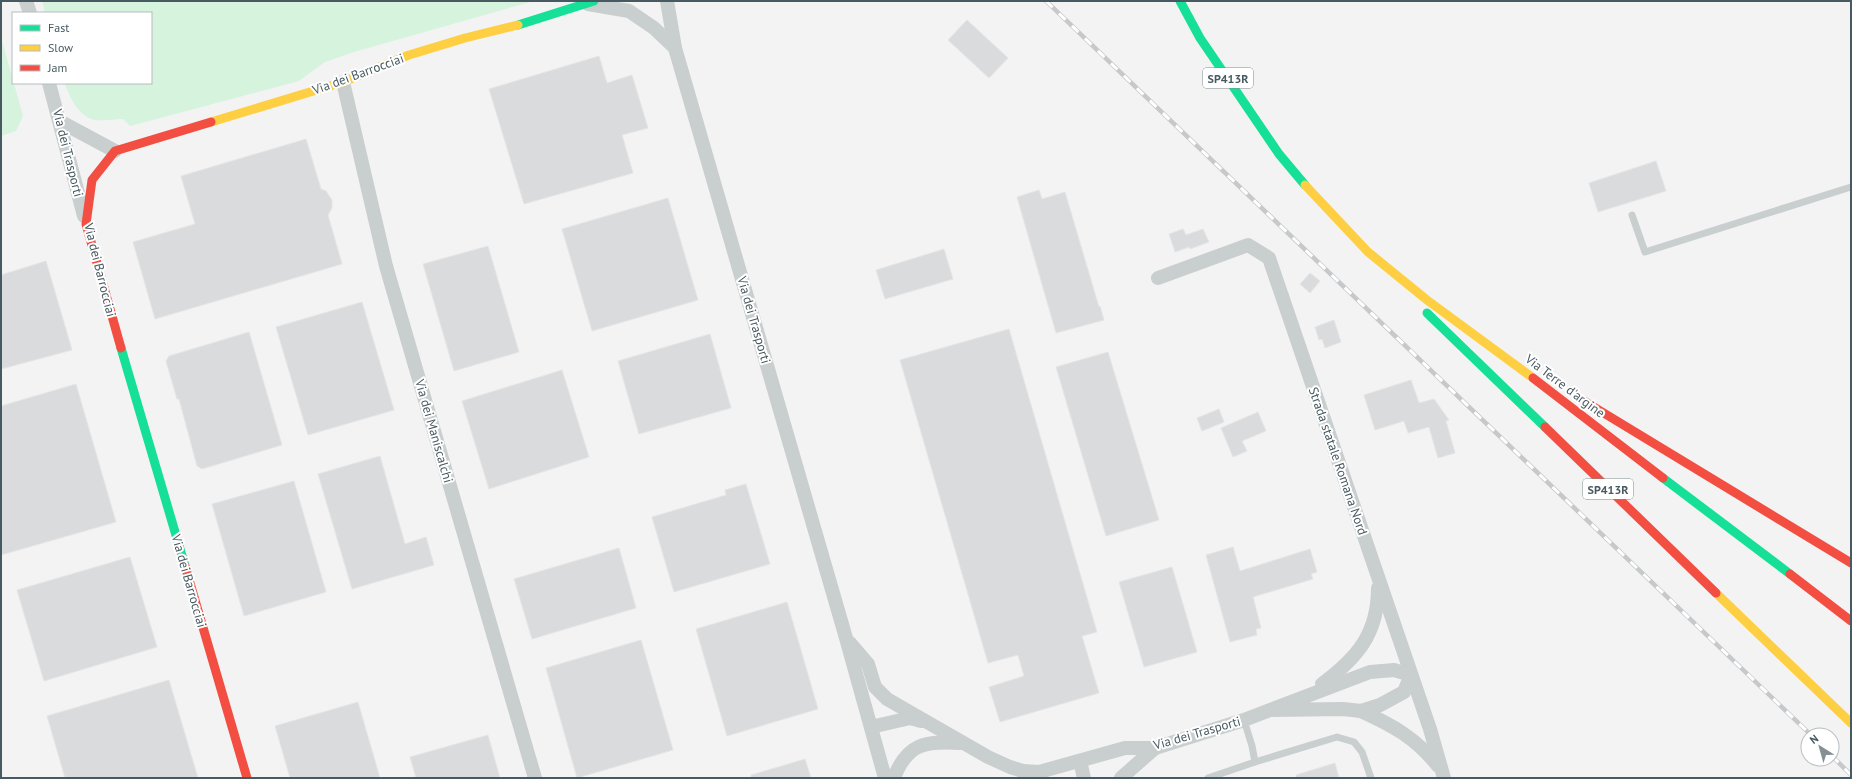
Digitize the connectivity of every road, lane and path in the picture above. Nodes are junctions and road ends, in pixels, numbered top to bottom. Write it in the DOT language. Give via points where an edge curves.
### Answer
graph roads {
  1 [pos="26,1"];
  2 [pos="667,1"];
  3 [pos="1180,1"];
  4 [pos="591,2"];
  5 [pos="30,12"];
  6 [pos="675,48"];
  7 [pos="343,82"];
  8 [pos="50,84"];
  9 [pos="61,122"];
  10 [pos="115,151"];
  11 [pos="1851,187"];
  12 [pos="1632,215"];
  13 [pos="86,224"];
  14 [pos="1368,252"];
  15 [pos="1158,278"];
  16 [pos="1480,338"];
  17 [pos="1554,383"];
  18 [pos="1568,391"];
  19 [pos="1851,563"];
  20 [pos="1378,578"];
  21 [pos="1851,621"];
  22 [pos="846,638"];
  23 [pos="1411,675"];
  24 [pos="1306,696"];
  25 [pos="1272,710"];
  26 [pos="1361,711"];
  27 [pos="1244,720"];
  28 [pos="926,722"];
  29 [pos="1851,723"];
  30 [pos="871,728"];
  31 [pos="962,743"];
  32 [pos="1155,748"];
  33 [pos="1080,761"];
  34 [pos="1255,762"];
  35 [pos="1443,775"];
  36 [pos="247,778"];
  37 [pos="534,778"];
  38 [pos="885,778"];
  39 [pos="894,778"];
  40 [pos="1084,778"];
  41 [pos="1120,778"];
  42 [pos="1208,778"];
  43 [pos="1371,778"];
  1 -- 5 [label="street"];
  2 -- 6 [label="street, Via dei Trasporti"];
  3 -- 14 [label="main road, Via Terre d'argine / SP413R" via="1200,38 1279,154"];
  4 -- 6 [label="street, Via dei Barrocciai" via="628,11 654,28"];
  4 -- 7 [label="main road, Via dei Barrocciai" via="509,28 409,55"];
  6 -- 22 [label="street, Via dei Trasporti"];
  7 -- 10 [label="main road, Via dei Barrocciai"];
  7 -- 37 [label="street, Via dei Maniscalchi" via="386,266"];
  8 -- 9 [label="street, Via dei Trasporti"];
  9 -- 10 [label="street"];
  9 -- 13 [label="street, Via dei Trasporti"];
  10 -- 13 [label="main road, Via dei Barrocciai" via="92,180"];
  11 -- 12 [label="lane" via="1645,252"];
  13 -- 36 [label="main road, Via dei Barrocciai"];
  14 -- 16 [label="main road, Via Terre d'argine / SP413R" via="1427,300"];
  14 -- 29 [label="main road, SP413R" via="1430,317"];
  15 -- 20 [label="street, Strada statale Romana Nord" via="1248,245 1269,258"];
  16 -- 17 [label="main road, SP413R"];
  16 -- 21 [label="main road, Via Terre d'argine / SP413R"];
  18 -- 19 [label="main road"];
  20 -- 23 [label="street, Strada statale Romana Nord"];
  20 -- 24 [label="street, Via dei Trasporti" via="1378,605 1371,628 1360,650 1341,670"];
  22 -- 28 [label="street, Via dei Trasporti" via="868,664 875,687 887,699"];
  22 -- 30 [label="street, Via dei Trasporti"];
  23 -- 24 [label="street, Via dei Trasporti" via="1394,670 1370,672"];
  23 -- 26 [label="street, Via dei Trasporti" via="1404,692 1380,705"];
  23 -- 35 [label="street, Strada statale Romana Nord"];
  24 -- 25 [label="street, Via dei Trasporti"];
  25 -- 26 [label="street, Via dei Trasporti"];
  25 -- 27 [label="street, Via dei Trasporti"];
  26 -- 35 [label="street, Via dei Trasporti" via="1404,733 1426,750"];
  27 -- 32 [label="street, Via dei Trasporti"];
  27 -- 34 [label="lane"];
  28 -- 30 [label="street, Via dei Trasporti" via="910,718"];
  28 -- 31 [label="street, Via dei Trasporti"];
  30 -- 38 [label="street, Via dei Trasporti"];
  31 -- 33 [label="street, Via dei Trasporti" via="1023,771 1039,772"];
  31 -- 39 [label="street, Via dei Trasporti" via="929,743 918,746 908,752"];
  32 -- 33 [label="street, Via dei Trasporti" via="1124,748"];
  32 -- 41 [label="street"];
  33 -- 40 [label="street"];
  34 -- 42 [label="lane"];
  34 -- 43 [label="lane" via="1337,737 1354,742 1362,752"];
}
